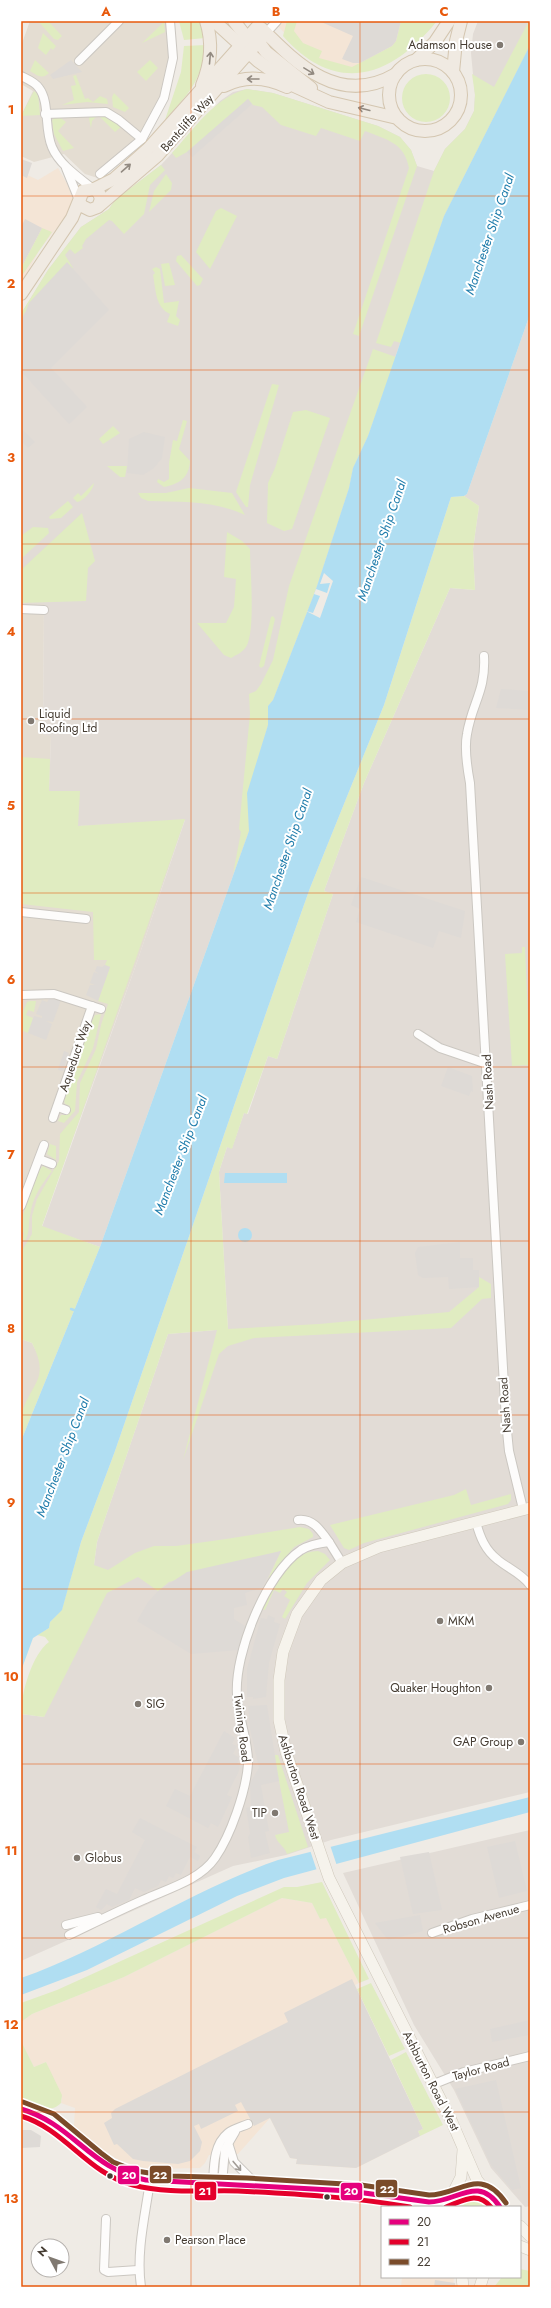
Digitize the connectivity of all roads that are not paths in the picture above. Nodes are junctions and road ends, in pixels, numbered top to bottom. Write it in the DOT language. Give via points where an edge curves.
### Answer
graph roads {
  1 [pos="119,21"];
  2 [pos="170,21"];
  3 [pos="206,21"];
  4 [pos="214,21"];
  5 [pos="234,21"];
  6 [pos="277,21"];
  7 [pos="449,21"];
  8 [pos="461,21"];
  9 [pos="260,29"];
  10 [pos="246,49"];
  11 [pos="416,60"];
  12 [pos="79,61"];
  13 [pos="453,72"];
  14 [pos="396,74"];
  15 [pos="21,76"];
  16 [pos="202,98"];
  17 [pos="329,102"];
  18 [pos="45,114"];
  19 [pos="397,118"];
  20 [pos="142,139"];
  21 [pos="65,165"];
  22 [pos="100,174"];
  23 [pos="93,189"];
  24 [pos="79,200"];
  25 [pos="96,207"];
  26 [pos="56,243"];
  27 [pos="21,294"];
  28 [pos="21,609"];
  29 [pos="44,610"];
  30 [pos="484,656"];
  31 [pos="21,912"];
  32 [pos="86,919"];
  33 [pos="21,996"];
  34 [pos="92,1006"];
  35 [pos="101,1009"];
  36 [pos="418,1034"];
  37 [pos="487,1064"];
  38 [pos="58,1107"];
  39 [pos="66,1110"];
  40 [pos="53,1118"];
  41 [pos="44,1145"];
  42 [pos="39,1159"];
  43 [pos="52,1164"];
  44 [pos="21,1206"];
  45 [pos="527,1508"];
  46 [pos="298,1520"];
  47 [pos="476,1522"];
  48 [pos="330,1542"];
  49 [pos="342,1563"];
  50 [pos="530,1585"];
  51 [pos="530,1905"];
  52 [pos="114,1913"];
  53 [pos="66,1925"];
  54 [pos="432,1933"];
  55 [pos="69,1935"];
  56 [pos="530,2056"];
  57 [pos="434,2084"];
  58 [pos="21,2109"];
  59 [pos="248,2124"];
  60 [pos="239,2128"];
  61 [pos="229,2139"];
  62 [pos="464,2146"];
  63 [pos="150,2181"];
  64 [pos="218,2184"];
  65 [pos="258,2186"];
  66 [pos="447,2201"];
  67 [pos="497,2202"];
  68 [pos="408,2203"];
  69 [pos="106,2219"];
  70 [pos="521,2227"];
  71 [pos="530,2236"];
  72 [pos="138,2270"];
  73 [pos="141,2287"];
  1 -- 12 [label="street"];
  2 -- 20 [label="street" via="173,58 169,81 164,98"];
  16 -- 3 [label="main road, one-way" via="210,63 210,40"];
  4 -- 10 [label="main road"];
  5 -- 10 [label="main road" via="242,30"];
  6 -- 9 [label="street"];
  7 -- 11 [label="main road" via="435,42"];
  8 -- 13 [label="main road"];
  9 -- 10 [label="main road, Bentcliffe Way"];
  9 -- 14 [label="main road, one-way" via="308,72 341,84 364,85"];
  9 -- 17 [label="main road" via="266,52"];
  10 -- 16 [label="main road, Bentcliffe Way"];
  10 -- 17 [label="main road" via="292,85"];
  11 -- 13 [label="main road" via="436,61"];
  11 -- 14 [label="main road" via="405,65"];
  13 -- 19 [label="main road" via="458,81 460,99 456,113 446,123 433,129 418,130"];
  14 -- 19 [label="main road" via="389,96 391,108"];
  15 -- 18 [label="street" via="39,88 45,102"];
  17 -- 16 [label="main road, one-way" via="299,93 274,81 248,78 236,80"];
  23 -- 16 [label="main road, Bentcliffe Way, one-way" via="114,179"];
  16 -- 25 [label="main road, Bentcliffe Way" via="158,156"];
  19 -- 17 [label="main road, one-way"];
  18 -- 20 [label="street" via="106,112"];
  18 -- 21 [label="street" via="52,149"];
  20 -- 22 [label="street"];
  21 -- 23 [label="street"];
  21 -- 24 [label="street"];
  23 -- 24 [label="main road" via="83,191"];
  23 -- 25 [label="main road" via="100,196"];
  24 -- 25 [label="main road" via="84,208"];
  24 -- 26 [label="main road" via="72,218"];
  25 -- 26 [label="main road, Bentcliffe Way"];
  26 -- 27 [label="main road"];
  28 -- 29 [label="street"];
  30 -- 37 [label="street, Nash Road" via="484,682 467,730 466,754 476,864"];
  31 -- 32 [label="street"];
  33 -- 34 [label="street, Aqueduct Way" via="54,994"];
  34 -- 35 [label="street, Aqueduct Way"];
  34 -- 38 [label="street, Aqueduct Way"];
  36 -- 37 [label="street" via="440,1048"];
  37 -- 45 [label="street, Nash Road" via="506,1421 509,1451"];
  38 -- 39 [label="street, Aqueduct Way"];
  38 -- 40 [label="street, Aqueduct Way"];
  41 -- 42 [label="street"];
  42 -- 43 [label="street"];
  42 -- 44 [label="street"];
  45 -- 47 [label="main road, Ashburton Road West"];
  46 -- 48 [label="street" via="304,1519 314,1524"];
  47 -- 49 [label="main road, Ashburton Road West" via="379,1547"];
  47 -- 50 [label="street" via="483,1542 491,1554 520,1574"];
  48 -- 49 [label="street"];
  48 -- 52 [label="street, Twining Road" via="303,1549 285,1563 269,1586 252,1623 241,1661 236,1695 248,1764 222,1847 200,1872"];
  49 -- 57 [label="main road, Ashburton Road West" via="321,1580 297,1614 283,1652 278,1707 282,1736 329,1878"];
  51 -- 54 [label="street, Robson Avenue" via="472,1919"];
  52 -- 53 [label="street"];
  52 -- 55 [label="street"];
  56 -- 57 [label="street, Taylor Road" via="464,2072"];
  57 -- 62 [label="main road, Ashburton Road West"];
  58 -- 63 [label="main road" via="50,2118 86,2151 111,2169"];
  59 -- 60 [label="street"];
  60 -- 61 [label="street"];
  60 -- 64 [label="street" via="228,2133 218,2147"];
  61 -- 64 [label="street"];
  61 -- 65 [label="street, one-way" via="229,2149 234,2162"];
  62 -- 66 [label="main road, Ashburton Road West" via="463,2168"];
  62 -- 67 [label="main road, Ashburton Road West" via="477,2180"];
  63 -- 64 [label="main road"];
  63 -- 72 [label="street"];
  64 -- 65 [label="main road"];
  65 -- 68 [label="main road" via="364,2192"];
  66 -- 67 [label="main road" via="469,2190"];
  66 -- 68 [label="main road"];
  69 -- 72 [label="street" via="104,2270"];
  70 -- 71 [label="main road"];
  72 -- 73 [label="street"];
}
